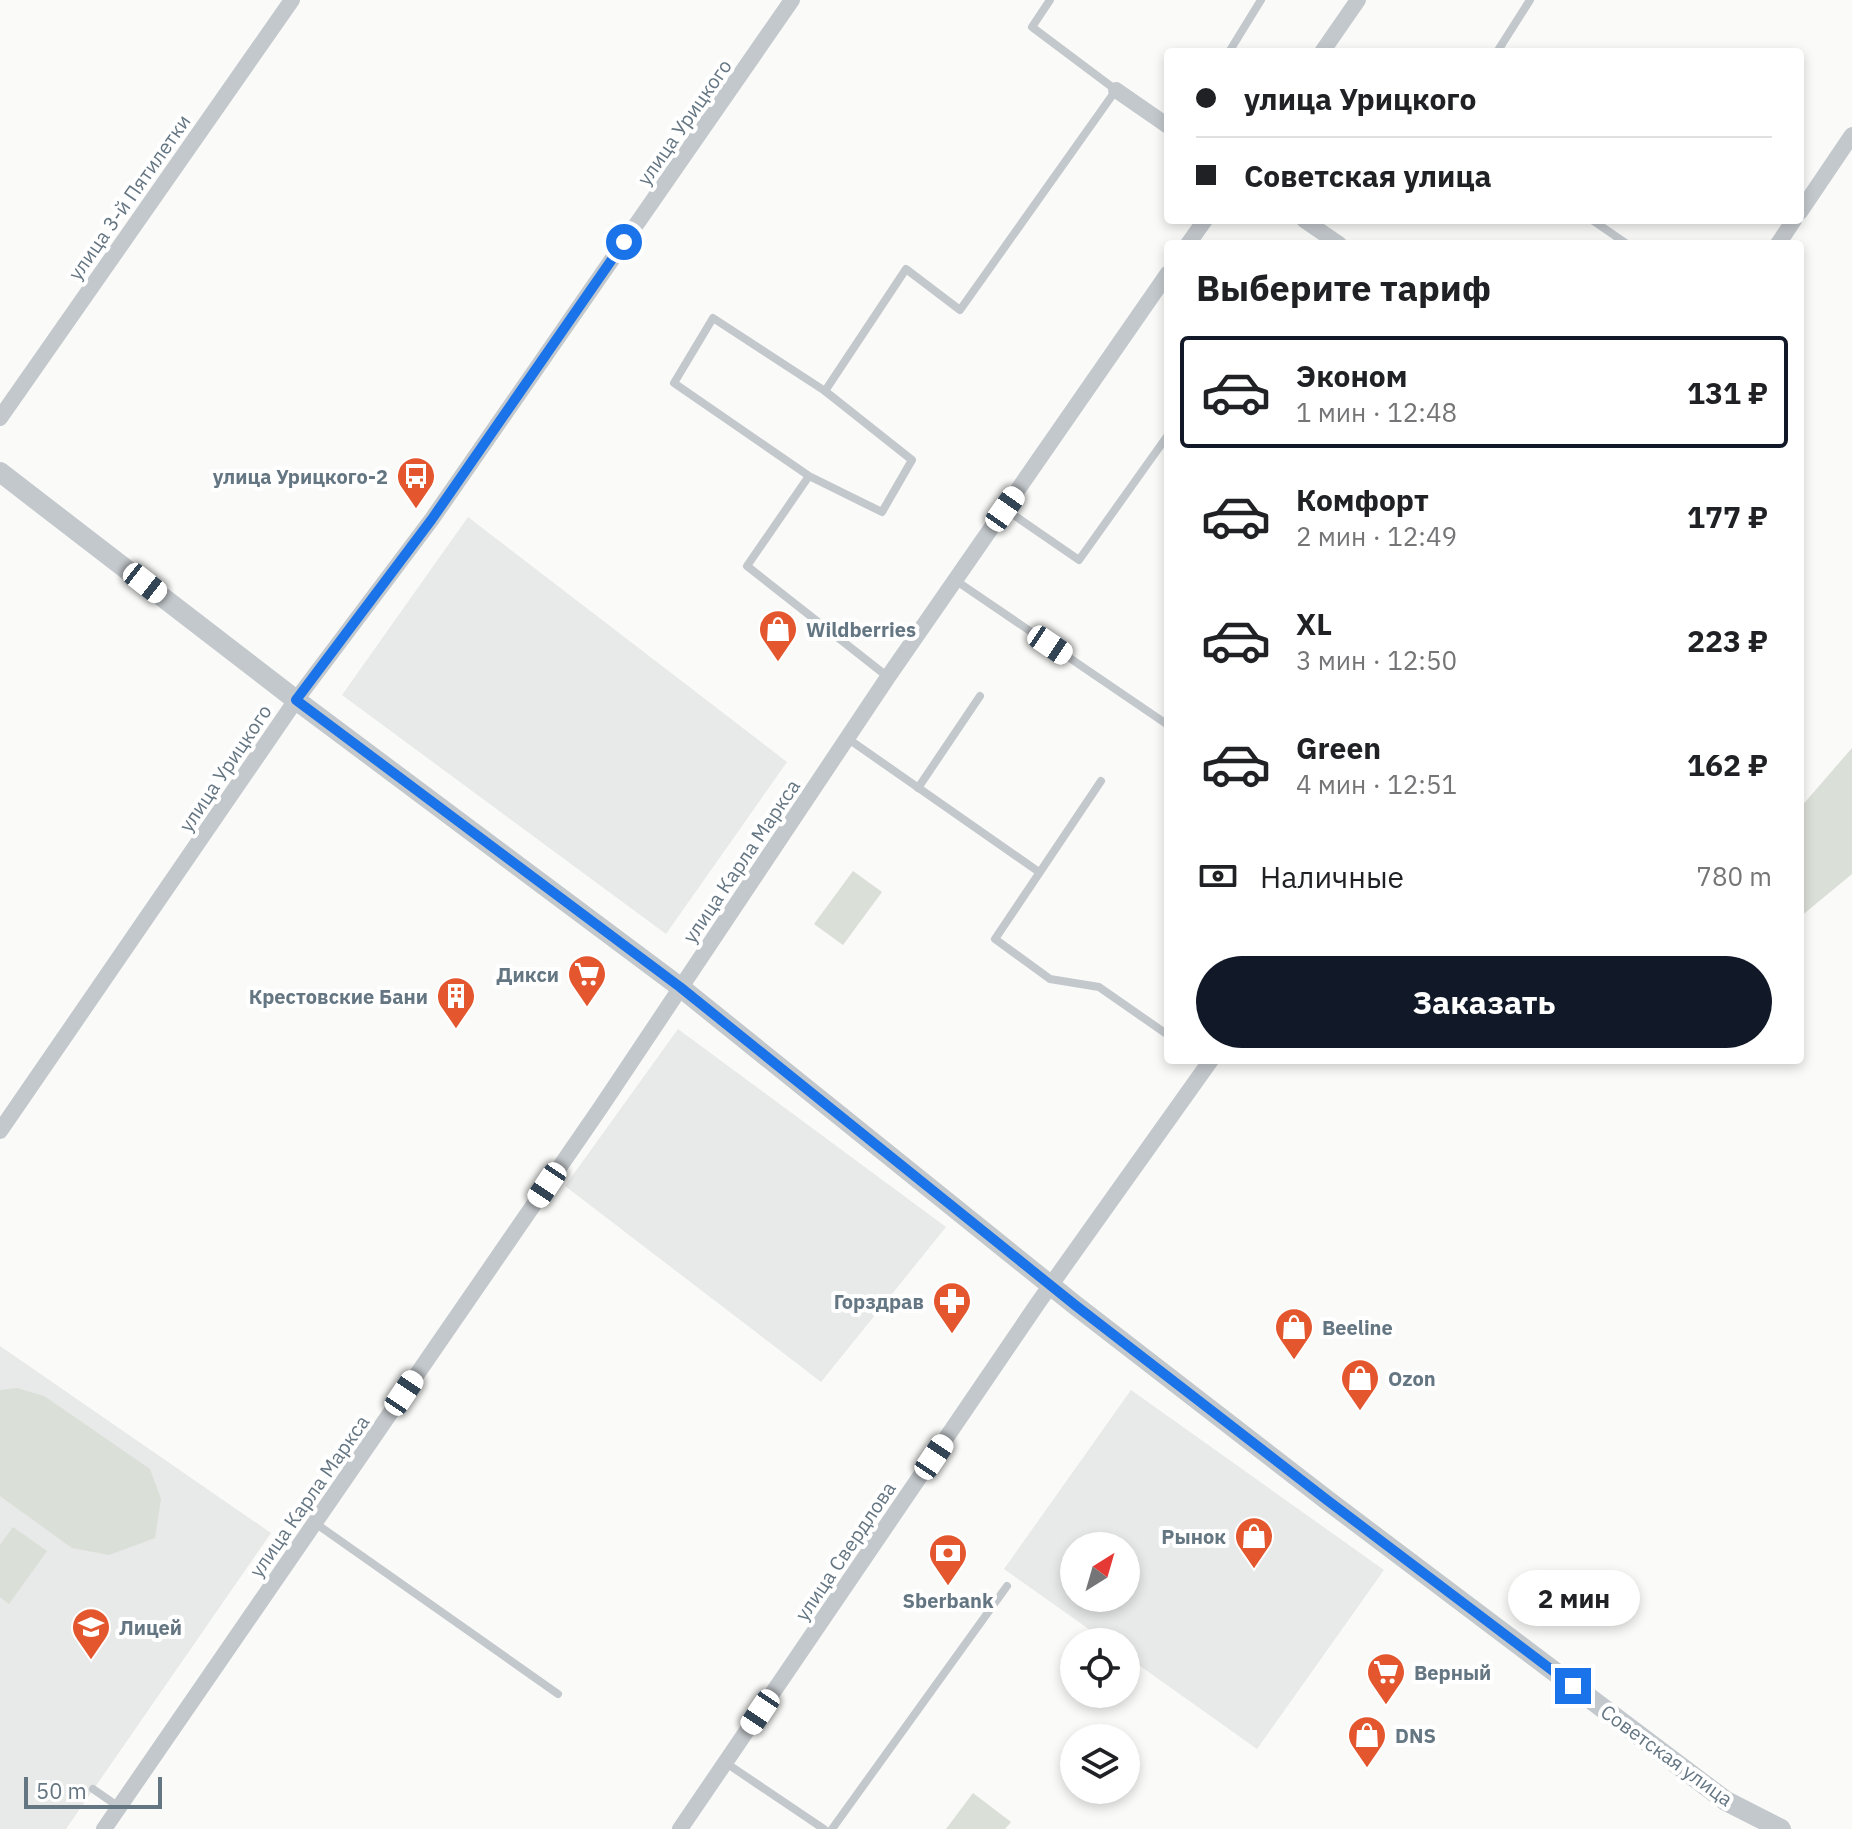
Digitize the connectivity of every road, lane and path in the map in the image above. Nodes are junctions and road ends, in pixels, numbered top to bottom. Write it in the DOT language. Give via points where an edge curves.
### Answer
graph roads {
  1 [pos="292,0"];
  2 [pos="792,0"];
  3 [pos="1050,0"];
  4 [pos="1261,0"];
  5 [pos="1358,0"];
  6 [pos="1530,0"];
  7 [pos="1231,48"];
  8 [pos="1325,48"];
  9 [pos="1500,48"];
  10 [pos="1116,90"];
  11 [pos="1164,123"];
  12 [pos="1852,135"];
  13 [pos="1804,206"];
  14 [pos="1310,224"];
  15 [pos="1598,224"];
  16 [pos="1333,240"];
  17 [pos="1621,240"];
  18 [pos="1164,279"];
  19 [pos="825,391"];
  20 [pos="0,418"];
  21 [pos="1164,441"];
  22 [pos="0,472"];
  23 [pos="809,476"];
  24 [pos="1005,509"];
  25 [pos="955,580"];
  26 [pos="888,677"];
  27 [pos="980,696"];
  28 [pos="296,700"];
  29 [pos="1164,722"];
  30 [pos="847,738"];
  31 [pos="1101,781"];
  32 [pos="918,788"];
  33 [pos="1039,872"];
  34 [pos="680,987"];
  35 [pos="1164,1032"];
  36 [pos="1206,1064"];
  37 [pos="0,1131"];
  38 [pos="1051,1285"];
  39 [pos="315,1523"];
  40 [pos="1007,1586"];
  41 [pos="558,1694"];
  42 [pos="725,1763"];
  43 [pos="93,1789"];
  44 [pos="119,1807"];
  45 [pos="104,1829"];
  46 [pos="680,1829"];
  47 [pos="824,1829"];
  48 [pos="832,1829"];
  49 [pos="1781,1829"];
  1 -- 20 [label="street, улица 3-й Пятилетки"];
  2 -- 28 [label="street, улица Урицкого" via="432,519"];
  3 -- 10 [label="lane" via="1032,27"];
  4 -- 7 [label="lane"];
  5 -- 8 [label="street"];
  6 -- 9 [label="lane"];
  10 -- 11 [label="street"];
  10 -- 19 [label="lane" via="960,310 906,269"];
  12 -- 13 [label="street"];
  14 -- 16 [label="street"];
  15 -- 17 [label="lane"];
  18 -- 24 [label="street, улица Карла Маркса"];
  19 -- 23 [label="lane" via="912,460 882,512"];
  19 -- 23 [label="lane" via="713,318 674,383"];
  21 -- 24 [label="lane" via="1079,560"];
  22 -- 28 [label="street, Советская улица"];
  23 -- 26 [label="lane" via="747,566"];
  24 -- 25 [label="street, улица Карла Маркса"];
  25 -- 26 [label="street, улица Карла Маркса"];
  25 -- 29 [label="lane"];
  26 -- 30 [label="street, улица Карла Маркса"];
  27 -- 32 [label="lane"];
  28 -- 34 [label="street, Советская улица"];
  28 -- 37 [label="street, улица Урицкого"];
  30 -- 32 [label="lane"];
  30 -- 34 [label="street, улица Карла Маркса"];
  31 -- 33 [label="lane"];
  32 -- 33 [label="lane"];
  33 -- 35 [label="lane" via="995,939 1050,979 1099,987"];
  34 -- 38 [label="street, Советская улица"];
  34 -- 39 [label="street, улица Карла Маркса"];
  36 -- 38 [label="street, улица Свердлова"];
  38 -- 42 [label="street, улица Свердлова"];
  38 -- 49 [label="street, Советская улица" via="1726,1801"];
  39 -- 41 [label="lane"];
  39 -- 44 [label="street, улица Карла Маркса"];
  40 -- 48 [label="lane"];
  42 -- 46 [label="street, улица Свердлова"];
  42 -- 47 [label="lane"];
  43 -- 44 [label="lane"];
  44 -- 45 [label="street, улица Карла Маркса"];
}
